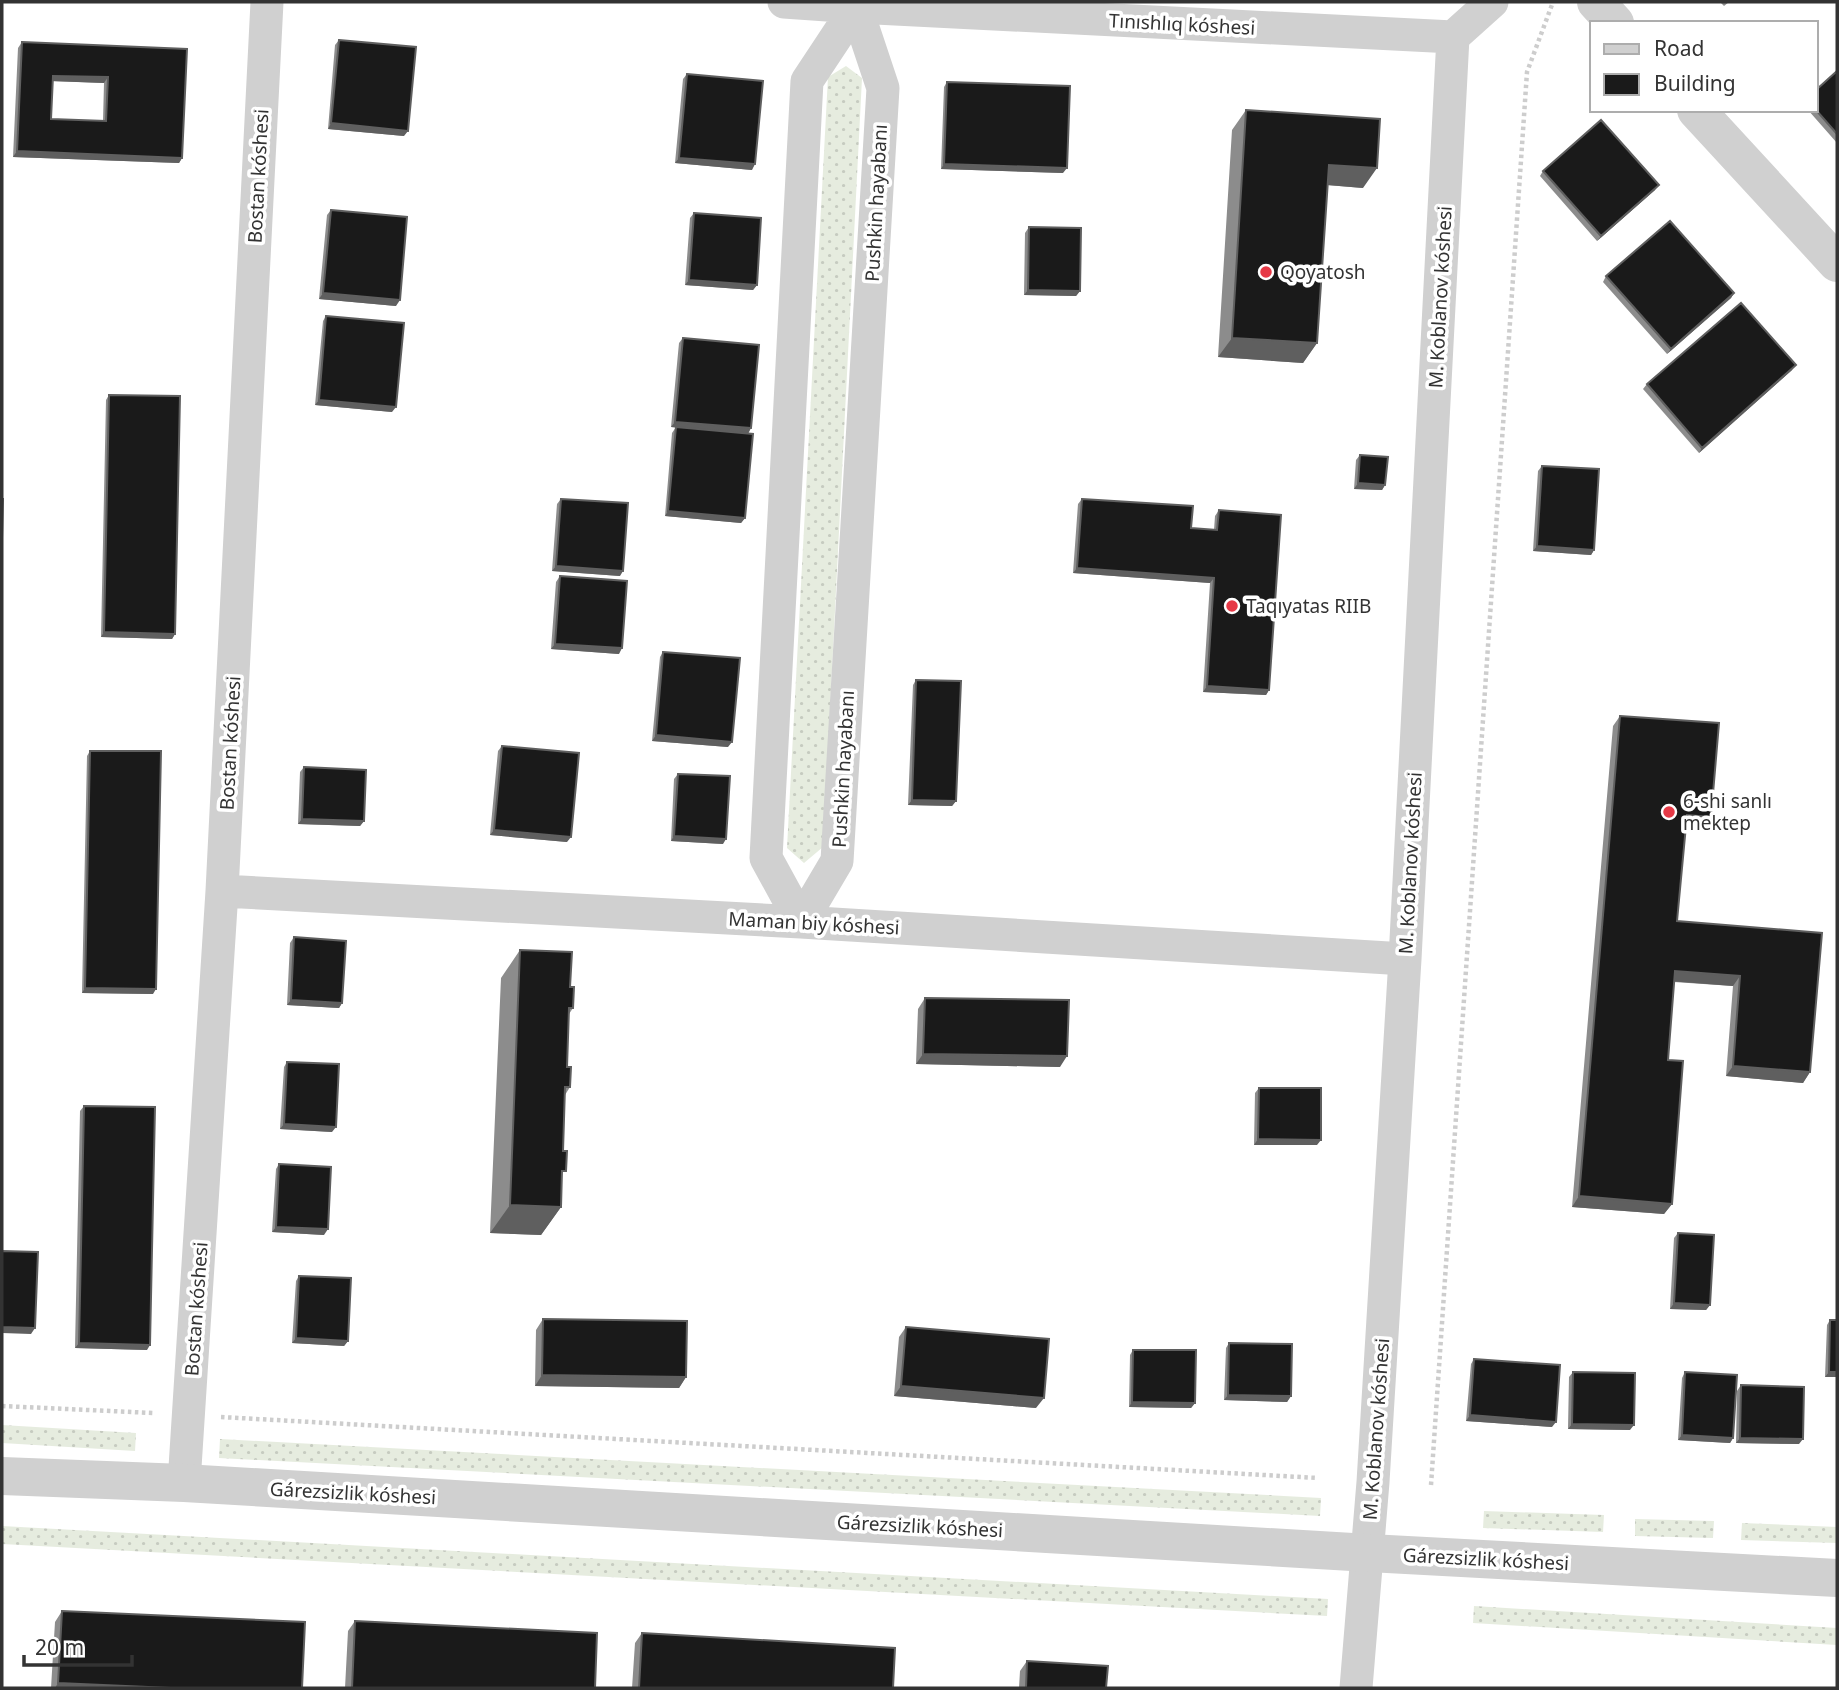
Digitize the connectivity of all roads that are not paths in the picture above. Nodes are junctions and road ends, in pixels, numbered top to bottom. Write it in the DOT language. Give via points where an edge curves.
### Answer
graph roads {
  1 [pos="267,2"];
  2 [pos="784,2"];
  3 [pos="1492,2"];
  4 [pos="1595,2"];
  5 [pos="856,7"];
  6 [pos="1613,21"];
  7 [pos="1453,37"];
  8 [pos="1698,112"];
  9 [pos="1837,263"];
  10 [pos="222,891"];
  11 [pos="802,922"];
  12 [pos="1405,959"];
  13 [pos="2,1476"];
  14 [pos="184,1483"];
  15 [pos="1369,1553"];
  16 [pos="1837,1578"];
  17 [pos="1356,1688"];
  1 -- 10 [label="street, Bostan kóshesi"];
  2 -- 5 [label="street, Tınıshlıq kóshesi"];
  3 -- 7 [label="street"];
  4 -- 6 [label="street"];
  5 -- 7 [label="street, Tınıshlıq kóshesi"];
  5 -- 11 [label="street, Pushkin hayabanı" via="883,89 837,861"];
  5 -- 11 [label="street" via="807,81 766,858"];
  7 -- 12 [label="street, M. Koblanov kóshesi"];
  8 -- 9 [label="street"];
  10 -- 11 [label="street, Maman biy kóshesi"];
  10 -- 14 [label="street, Bostan kóshesi"];
  11 -- 12 [label="street, Maman biy kóshesi"];
  12 -- 15 [label="street, M. Koblanov kóshesi"];
  13 -- 14 [label="street, Gárezsizlik kóshesi"];
  14 -- 15 [label="street, Gárezsizlik kóshesi"];
  15 -- 16 [label="street, Gárezsizlik kóshesi"];
  15 -- 17 [label="street, M. Koblanov kóshesi"];
}
